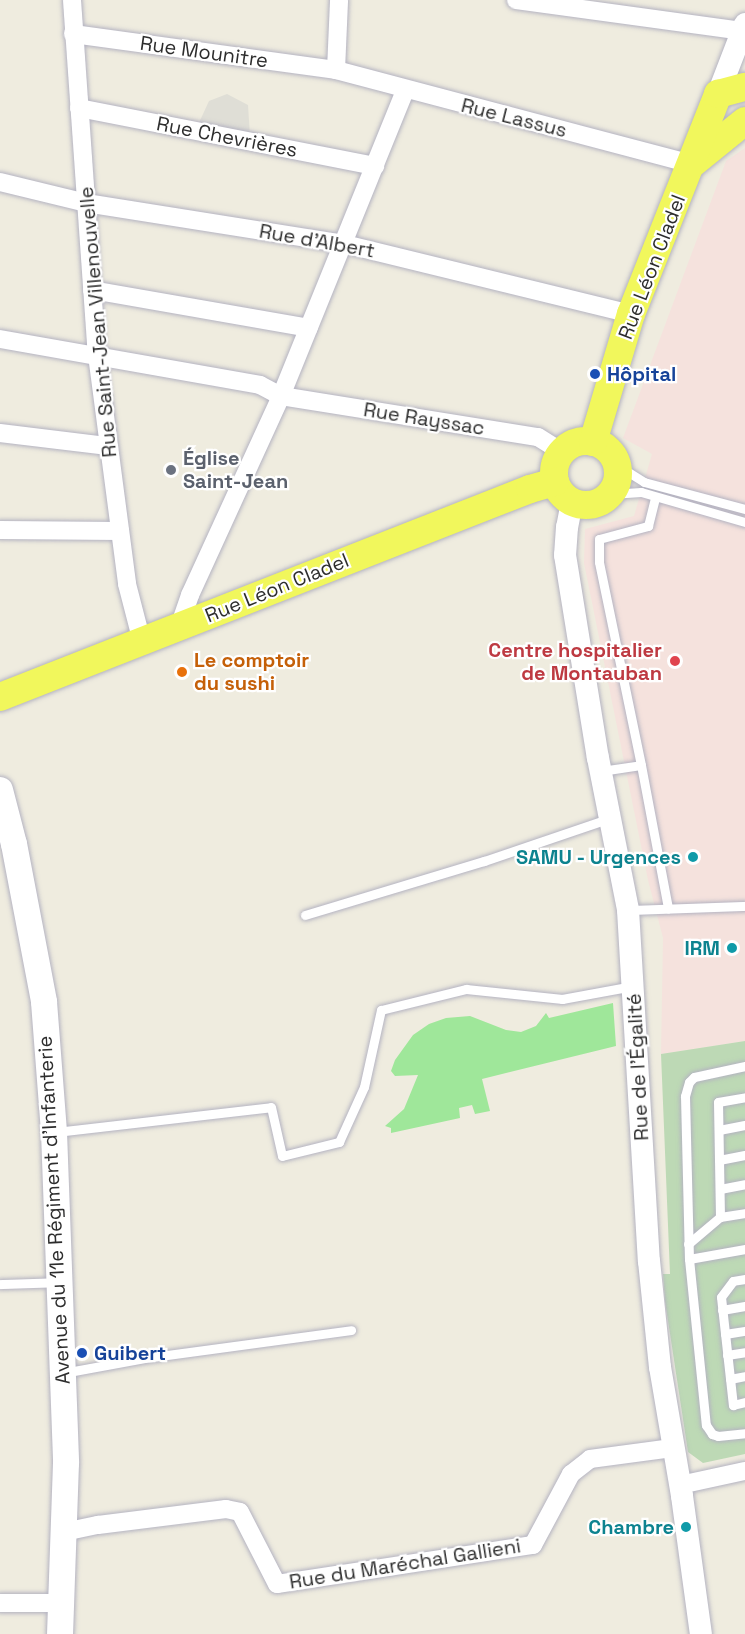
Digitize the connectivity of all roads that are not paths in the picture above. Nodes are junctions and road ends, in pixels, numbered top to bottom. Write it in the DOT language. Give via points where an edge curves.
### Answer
graph roads {
  1 [pos="72,0"];
  2 [pos="339,0"];
  3 [pos="516,0"];
  4 [pos="647,0"];
  5 [pos="570,4"];
  6 [pos="639,17"];
  7 [pos="73,34"];
  8 [pos="741,37"];
  9 [pos="336,70"];
  10 [pos="745,79"];
  11 [pos="405,90"];
  12 [pos="732,91"];
  13 [pos="78,108"];
  14 [pos="745,121"];
  15 [pos="691,164"];
  16 [pos="375,166"];
  17 [pos="0,182"];
  18 [pos="86,203"];
  19 [pos="344,244"];
  20 [pos="92,290"];
  21 [pos="631,314"];
  22 [pos="309,328"];
  23 [pos="0,339"];
  24 [pos="97,355"];
  25 [pos="281,396"];
  26 [pos="0,433"];
  27 [pos="593,442"];
  28 [pos="108,446"];
  29 [pos="562,452"];
  30 [pos="617,465"];
  31 [pos="564,492"];
  32 [pos="611,494"];
  33 [pos="655,496"];
  34 [pos="745,509"];
  35 [pos="745,522"];
  36 [pos="0,530"];
  37 [pos="120,531"];
  38 [pos="179,627"];
  39 [pos="142,642"];
  40 [pos="0,697"];
  41 [pos="640,765"];
  42 [pos="601,771"];
  43 [pos="0,790"];
  44 [pos="610,818"];
  45 [pos="745,906"];
  46 [pos="668,908"];
  47 [pos="628,910"];
  48 [pos="305,915"];
  49 [pos="633,986"];
  50 [pos="745,1066"];
  51 [pos="745,1097"];
  52 [pos="745,1125"];
  53 [pos="719,1130"];
  54 [pos="54,1132"];
  55 [pos="745,1155"];
  56 [pos="719,1160"];
  57 [pos="745,1184"];
  58 [pos="720,1189"];
  59 [pos="745,1213"];
  60 [pos="720,1217"];
  61 [pos="688,1244"];
  62 [pos="745,1249"];
  63 [pos="689,1259"];
  64 [pos="745,1279"];
  65 [pos="62,1282"];
  66 [pos="0,1284"];
  67 [pos="745,1306"];
  68 [pos="722,1310"];
  69 [pos="351,1330"];
  70 [pos="745,1331"];
  71 [pos="725,1334"];
  72 [pos="745,1352"];
  73 [pos="728,1355"];
  74 [pos="62,1374"];
  75 [pos="745,1376"];
  76 [pos="730,1379"];
  77 [pos="745,1402"];
  78 [pos="745,1433"];
  79 [pos="672,1448"];
  80 [pos="745,1471"];
  81 [pos="680,1485"];
  82 [pos="64,1532"];
  83 [pos="0,1603"];
  84 [pos="62,1603"];
  85 [pos="60,1634"];
  86 [pos="700,1634"];
  1 -- 7 [label="street, Rue Saint-Jean Villenouvelle"];
  2 -- 9 [label="street"];
  3 -- 5 [label="street"];
  4 -- 6 [label="street"];
  5 -- 6 [label="street"];
  6 -- 8 [label="street"];
  7 -- 9 [label="street, Rue Mounitre"];
  7 -- 13 [label="street, Rue Saint-Jean Villenouvelle"];
  8 -- 10 [label="street" via="738,74"];
  8 -- 12 [label="street, Rue Léon Cladel"];
  9 -- 11 [label="street, Rue Lassus"];
  11 -- 15 [label="street, Rue Lassus"];
  11 -- 16 [label="street"];
  12 -- 15 [label="main road, Rue Léon Cladel"];
  13 -- 16 [label="street, Rue Chevrières"];
  13 -- 18 [label="street, Rue Saint-Jean Villenouvelle"];
  14 -- 15 [label="main road"];
  15 -- 21 [label="main road, Rue Léon Cladel"];
  16 -- 19 [label="street"];
  17 -- 18 [label="street, Rue d'Albert"];
  18 -- 19 [label="street, Rue d'Albert"];
  18 -- 20 [label="street, Rue Saint-Jean Villenouvelle"];
  19 -- 21 [label="street, Rue d'Albert"];
  19 -- 22 [label="street"];
  20 -- 22 [label="street"];
  20 -- 24 [label="street, Rue Saint-Jean Villenouvelle"];
  21 -- 27 [label="main road, Rue Léon Cladel"];
  22 -- 25 [label="street"];
  23 -- 24 [label="street, Rue Rayssac"];
  24 -- 25 [label="street, Rue Rayssac" via="260,386"];
  24 -- 28 [label="street, Rue Saint-Jean Villenouvelle"];
  25 -- 29 [label="street, Rue Rayssac" via="538,437"];
  25 -- 38 [label="street" via="189,595"];
  26 -- 28 [label="street"];
  27 -- 29 [label="main road" via="579,442"];
  27 -- 30 [label="main road" via="608,450"];
  28 -- 37 [label="street, Rue Saint-Jean Villenouvelle"];
  29 -- 31 [label="main road" via="555,466"];
  30 -- 32 [label="main road"];
  30 -- 34 [label="lane" via="644,482"];
  31 -- 32 [label="main road" via="584,505 596,504"];
  31 -- 38 [label="main road, Rue Léon Cladel" via="519,493"];
  31 -- 42 [label="street, Rue de l'Égalité" via="565,555"];
  32 -- 33 [label="lane" via="641,492"];
  33 -- 35 [label="lane"];
  33 -- 41 [label="lane" via="648,526 599,539 599,562"];
  36 -- 37 [label="street"];
  37 -- 39 [label="street, Rue Saint-Jean Villenouvelle"];
  38 -- 39 [label="main road, Rue Léon Cladel"];
  39 -- 40 [label="main road, Rue Léon Cladel"];
  41 -- 42 [label="lane"];
  41 -- 46 [label="lane"];
  42 -- 44 [label="street, Rue de l'Égalité"];
  43 -- 54 [label="main road, Avenue du 11e Régiment d'Infanterie" via="44,1002"];
  44 -- 47 [label="street, Rue de l'Égalité"];
  44 -- 48 [label="lane"];
  45 -- 46 [label="lane"];
  46 -- 47 [label="lane"];
  47 -- 49 [label="street, Rue de l'Égalité"];
  49 -- 54 [label="lane" via="562,999 466,989 381,1010 364,1087 339,1142 282,1156 271,1107"];
  49 -- 79 [label="street, Rue de l'Égalité" via="649,1261"];
  50 -- 61 [label="lane" via="701,1074 688,1082"];
  51 -- 53 [label="lane" via="718,1102"];
  52 -- 53 [label="lane"];
  53 -- 56 [label="lane"];
  54 -- 65 [label="main road, Avenue du 11e Régiment d'Infanterie"];
  55 -- 56 [label="lane"];
  56 -- 58 [label="lane"];
  57 -- 58 [label="lane"];
  58 -- 60 [label="lane"];
  59 -- 60 [label="lane"];
  60 -- 61 [label="lane"];
  61 -- 63 [label="lane"];
  62 -- 63 [label="lane"];
  63 -- 78 [label="lane" via="705,1425 718,1436"];
  64 -- 68 [label="lane" via="734,1281 721,1297"];
  65 -- 66 [label="lane"];
  65 -- 74 [label="main road, Avenue du 11e Régiment d'Infanterie"];
  67 -- 68 [label="lane"];
  68 -- 71 [label="lane"];
  69 -- 74 [label="lane" via="145,1358"];
  70 -- 71 [label="lane"];
  71 -- 73 [label="lane"];
  72 -- 73 [label="lane"];
  73 -- 76 [label="lane"];
  74 -- 82 [label="main road, Avenue du 11e Régiment d'Infanterie"];
  75 -- 76 [label="lane"];
  76 -- 77 [label="lane" via="733,1405"];
  79 -- 81 [label="street, Rue de l'Égalité"];
  79 -- 82 [label="street, Rue du Maréchal Gallieni" via="590,1459 570,1474 533,1545 277,1584 240,1512 226,1509"];
  80 -- 81 [label="street"];
  81 -- 86 [label="street, Rue de l'Égalité"];
  82 -- 84 [label="main road, Avenue du 11e Régiment d'Infanterie"];
  83 -- 84 [label="street"];
  84 -- 85 [label="main road, Avenue du 11e Régiment d'Infanterie"];
}
